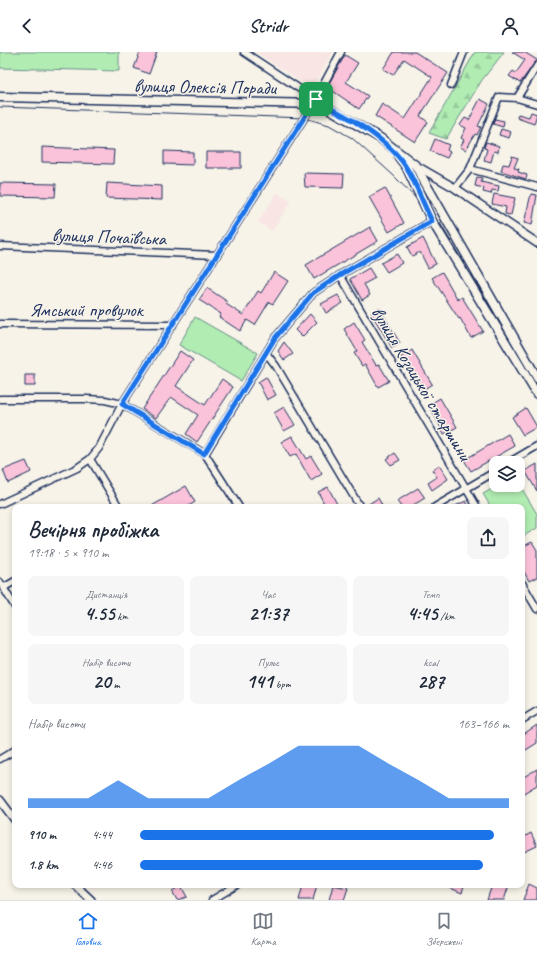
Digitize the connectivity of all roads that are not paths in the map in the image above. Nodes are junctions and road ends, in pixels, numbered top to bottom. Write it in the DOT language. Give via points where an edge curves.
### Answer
graph roads {
  1 [pos="244,52"];
  2 [pos="341,52"];
  3 [pos="464,52"];
  4 [pos="537,66"];
  5 [pos="450,85"];
  6 [pos="0,97"];
  7 [pos="517,98"];
  8 [pos="315,102"];
  9 [pos="537,104"];
  10 [pos="380,138"];
  11 [pos="415,165"];
  12 [pos="470,168"];
  13 [pos="537,187"];
  14 [pos="455,188"];
  15 [pos="432,221"];
  16 [pos="537,243"];
  17 [pos="0,246"];
  18 [pos="216,255"];
  19 [pos="340,275"];
  20 [pos="0,324"];
  21 [pos="173,324"];
  22 [pos="266,353"];
  23 [pos="537,378"];
  24 [pos="537,394"];
  25 [pos="0,399"];
  26 [pos="122,404"];
  27 [pos="537,446"];
  28 [pos="204,454"];
  29 [pos="520,456"];
  30 [pos="90,459"];
  31 [pos="489,474"];
  32 [pos="466,488"];
  33 [pos="0,504"];
  34 [pos="117,504"];
  35 [pos="237,504"];
  36 [pos="358,504"];
  37 [pos="441,504"];
  38 [pos="475,504"];
  39 [pos="0,582"];
  40 [pos="12,583"];
  41 [pos="4,588"];
  42 [pos="525,588"];
  43 [pos="12,602"];
  44 [pos="537,609"];
  45 [pos="537,712"];
  46 [pos="525,718"];
  47 [pos="12,752"];
  48 [pos="0,759"];
  49 [pos="0,800"];
  50 [pos="12,816"];
  51 [pos="78,888"];
  52 [pos="232,888"];
  53 [pos="91,900"];
  54 [pos="212,900"];
  1 -- 8 [label="street"];
  2 -- 8 [label="street"];
  3 -- 5 [label="street"];
  4 -- 7 [label="street"];
  6 -- 8 [label="main road, вулиця Олексія Поради"];
  7 -- 9 [label="street"];
  7 -- 12 [label="street" via="501,96 497,99"];
  8 -- 10 [label="main road, вулиця Олексія Поради"];
  8 -- 18 [label="street"];
  10 -- 11 [label="main road, вулиця Олексія Поради"];
  10 -- 15 [label="main road" via="406,166"];
  11 -- 14 [label="street, вулиця Олексія Поради"];
  11 -- 23 [label="main road"];
  12 -- 13 [label="street"];
  12 -- 14 [label="street"];
  14 -- 16 [label="street, вулиця Олексія Поради"];
  15 -- 19 [label="street"];
  15 -- 24 [label="main road"];
  17 -- 18 [label="street, вулиця Почаївська"];
  18 -- 21 [label="street"];
  19 -- 22 [label="street" via="313,293"];
  19 -- 32 [label="street, вулиця Козацької старшини"];
  20 -- 21 [label="street, Ямський провулок"];
  21 -- 26 [label="street"];
  22 -- 28 [label="street"];
  22 -- 36 [label="street"];
  25 -- 26 [label="street" via="86,399"];
  26 -- 28 [label="street"];
  26 -- 30 [label="street" via="99,448"];
  27 -- 29 [label="street"];
  28 -- 35 [label="street"];
  30 -- 33 [label="street" via="77,468"];
  30 -- 34 [label="street"];
  31 -- 32 [label="street"];
  32 -- 37 [label="street"];
  32 -- 38 [label="street, вулиця Козацької старшини"];
  39 -- 41 [label="street"];
  40 -- 41 [label="street"];
  41 -- 43 [label="street"];
  42 -- 44 [label="street"];
  45 -- 46 [label="street"];
  47 -- 48 [label="street"];
  49 -- 50 [label="street"];
  51 -- 53 [label="street"];
  52 -- 54 [label="street"];
}
